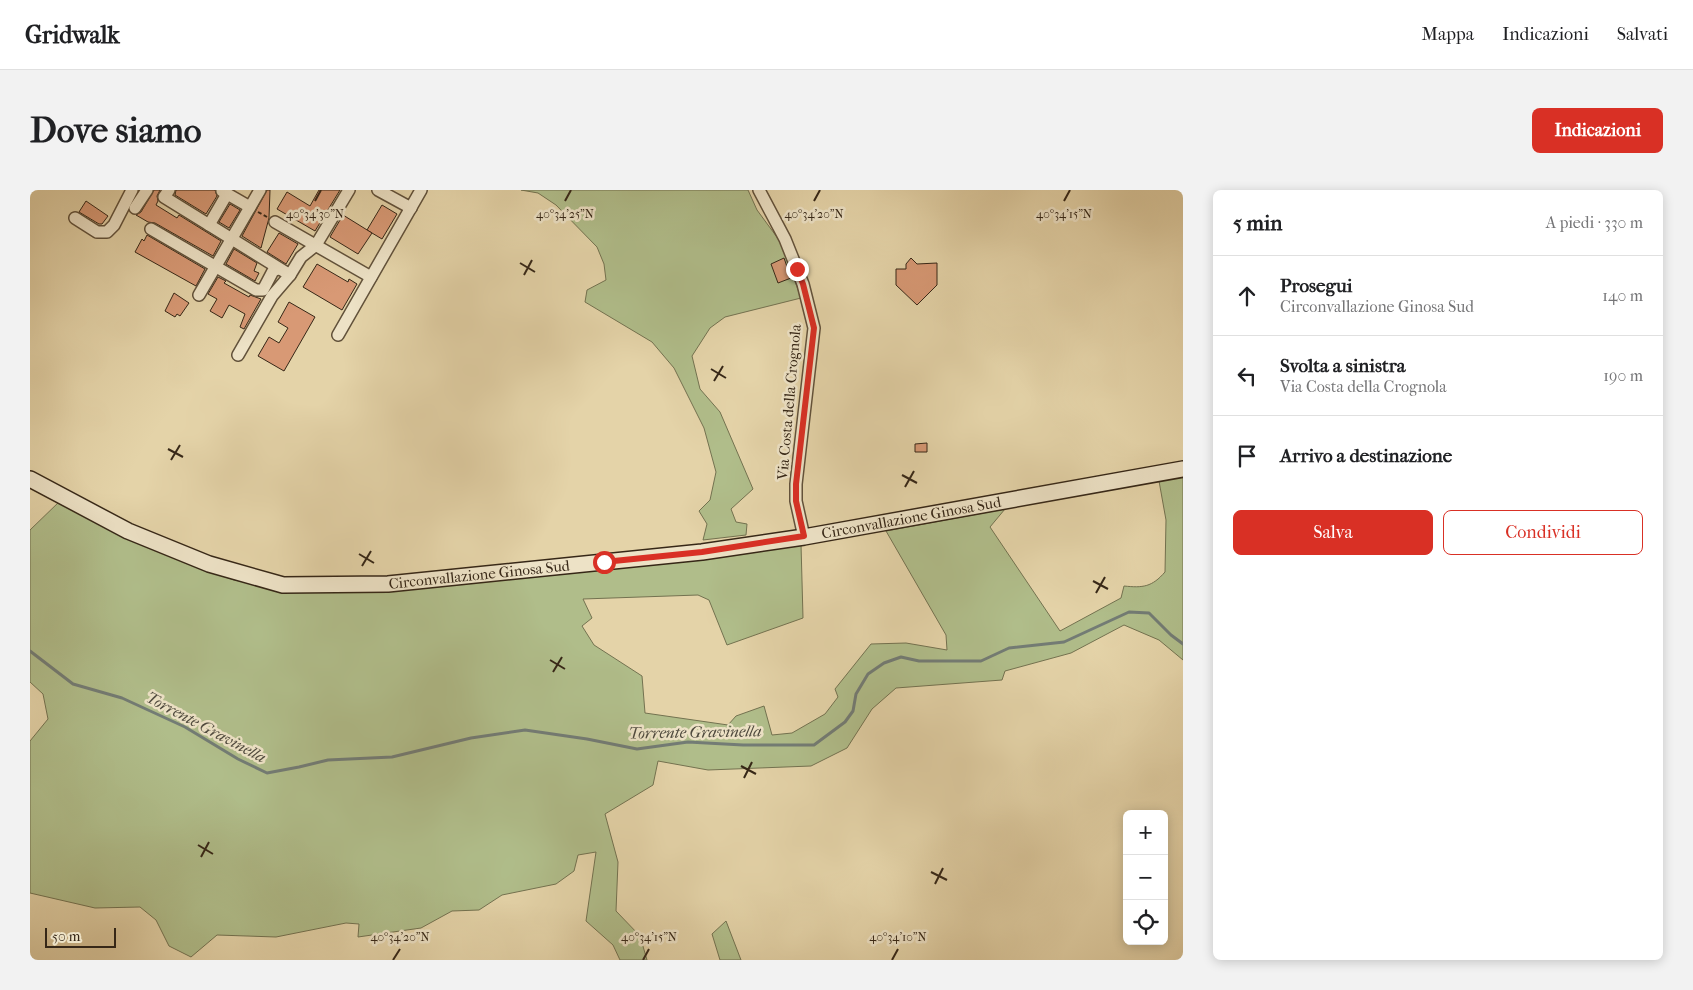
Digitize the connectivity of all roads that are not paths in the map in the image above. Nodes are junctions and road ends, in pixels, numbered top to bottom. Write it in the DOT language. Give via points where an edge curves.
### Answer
graph roads {
  1 [pos="132,190"];
  2 [pos="147,190"];
  3 [pos="260,190"];
  4 [pos="349,190"];
  5 [pos="378,190"];
  6 [pos="421,190"];
  7 [pos="758,190"];
  8 [pos="224,192"];
  9 [pos="166,194"];
  10 [pos="250,207"];
  11 [pos="135,208"];
  12 [pos="411,208"];
  13 [pos="75,218"];
  14 [pos="275,222"];
  15 [pos="209,224"];
  16 [pos="151,229"];
  17 [pos="232,238"];
  18 [pos="316,245"];
  19 [pos="216,266"];
  20 [pos="278,269"];
  21 [pos="290,275"];
  22 [pos="371,277"];
  23 [pos="199,295"];
  24 [pos="338,335"];
  25 [pos="238,355"];
  26 [pos="1183,469"];
  27 [pos="30,479"];
  28 [pos="804,536"];
  1 -- 13 [label="street" via="107,232 97,232"];
  2 -- 11 [label="street"];
  3 -- 10 [label="street"];
  4 -- 18 [label="street"];
  5 -- 12 [label="street"];
  6 -- 12 [label="street"];
  7 -- 28 [label="street, Via Costa della Crognola" via="785,239 803,284 814,328 796,484 796,501"];
  8 -- 10 [label="street"];
  8 -- 15 [label="street"];
  9 -- 15 [label="street"];
  10 -- 17 [label="street"];
  12 -- 22 [label="street"];
  14 -- 18 [label="street"];
  15 -- 17 [label="street"];
  16 -- 19 [label="street"];
  17 -- 19 [label="street"];
  17 -- 20 [label="street"];
  18 -- 21 [label="street" via="301,257"];
  18 -- 22 [label="street"];
  19 -- 20 [label="street" via="256,290 263,290 273,271"];
  19 -- 23 [label="street"];
  20 -- 21 [label="street"];
  21 -- 25 [label="street" via="272,296"];
  22 -- 24 [label="street"];
  26 -- 28 [label="main road, Circonvallazione Ginosa Sud"];
  27 -- 28 [label="main road, Circonvallazione Ginosa Sud" via="128,531 209,564 283,584 388,584 702,552"];
}
